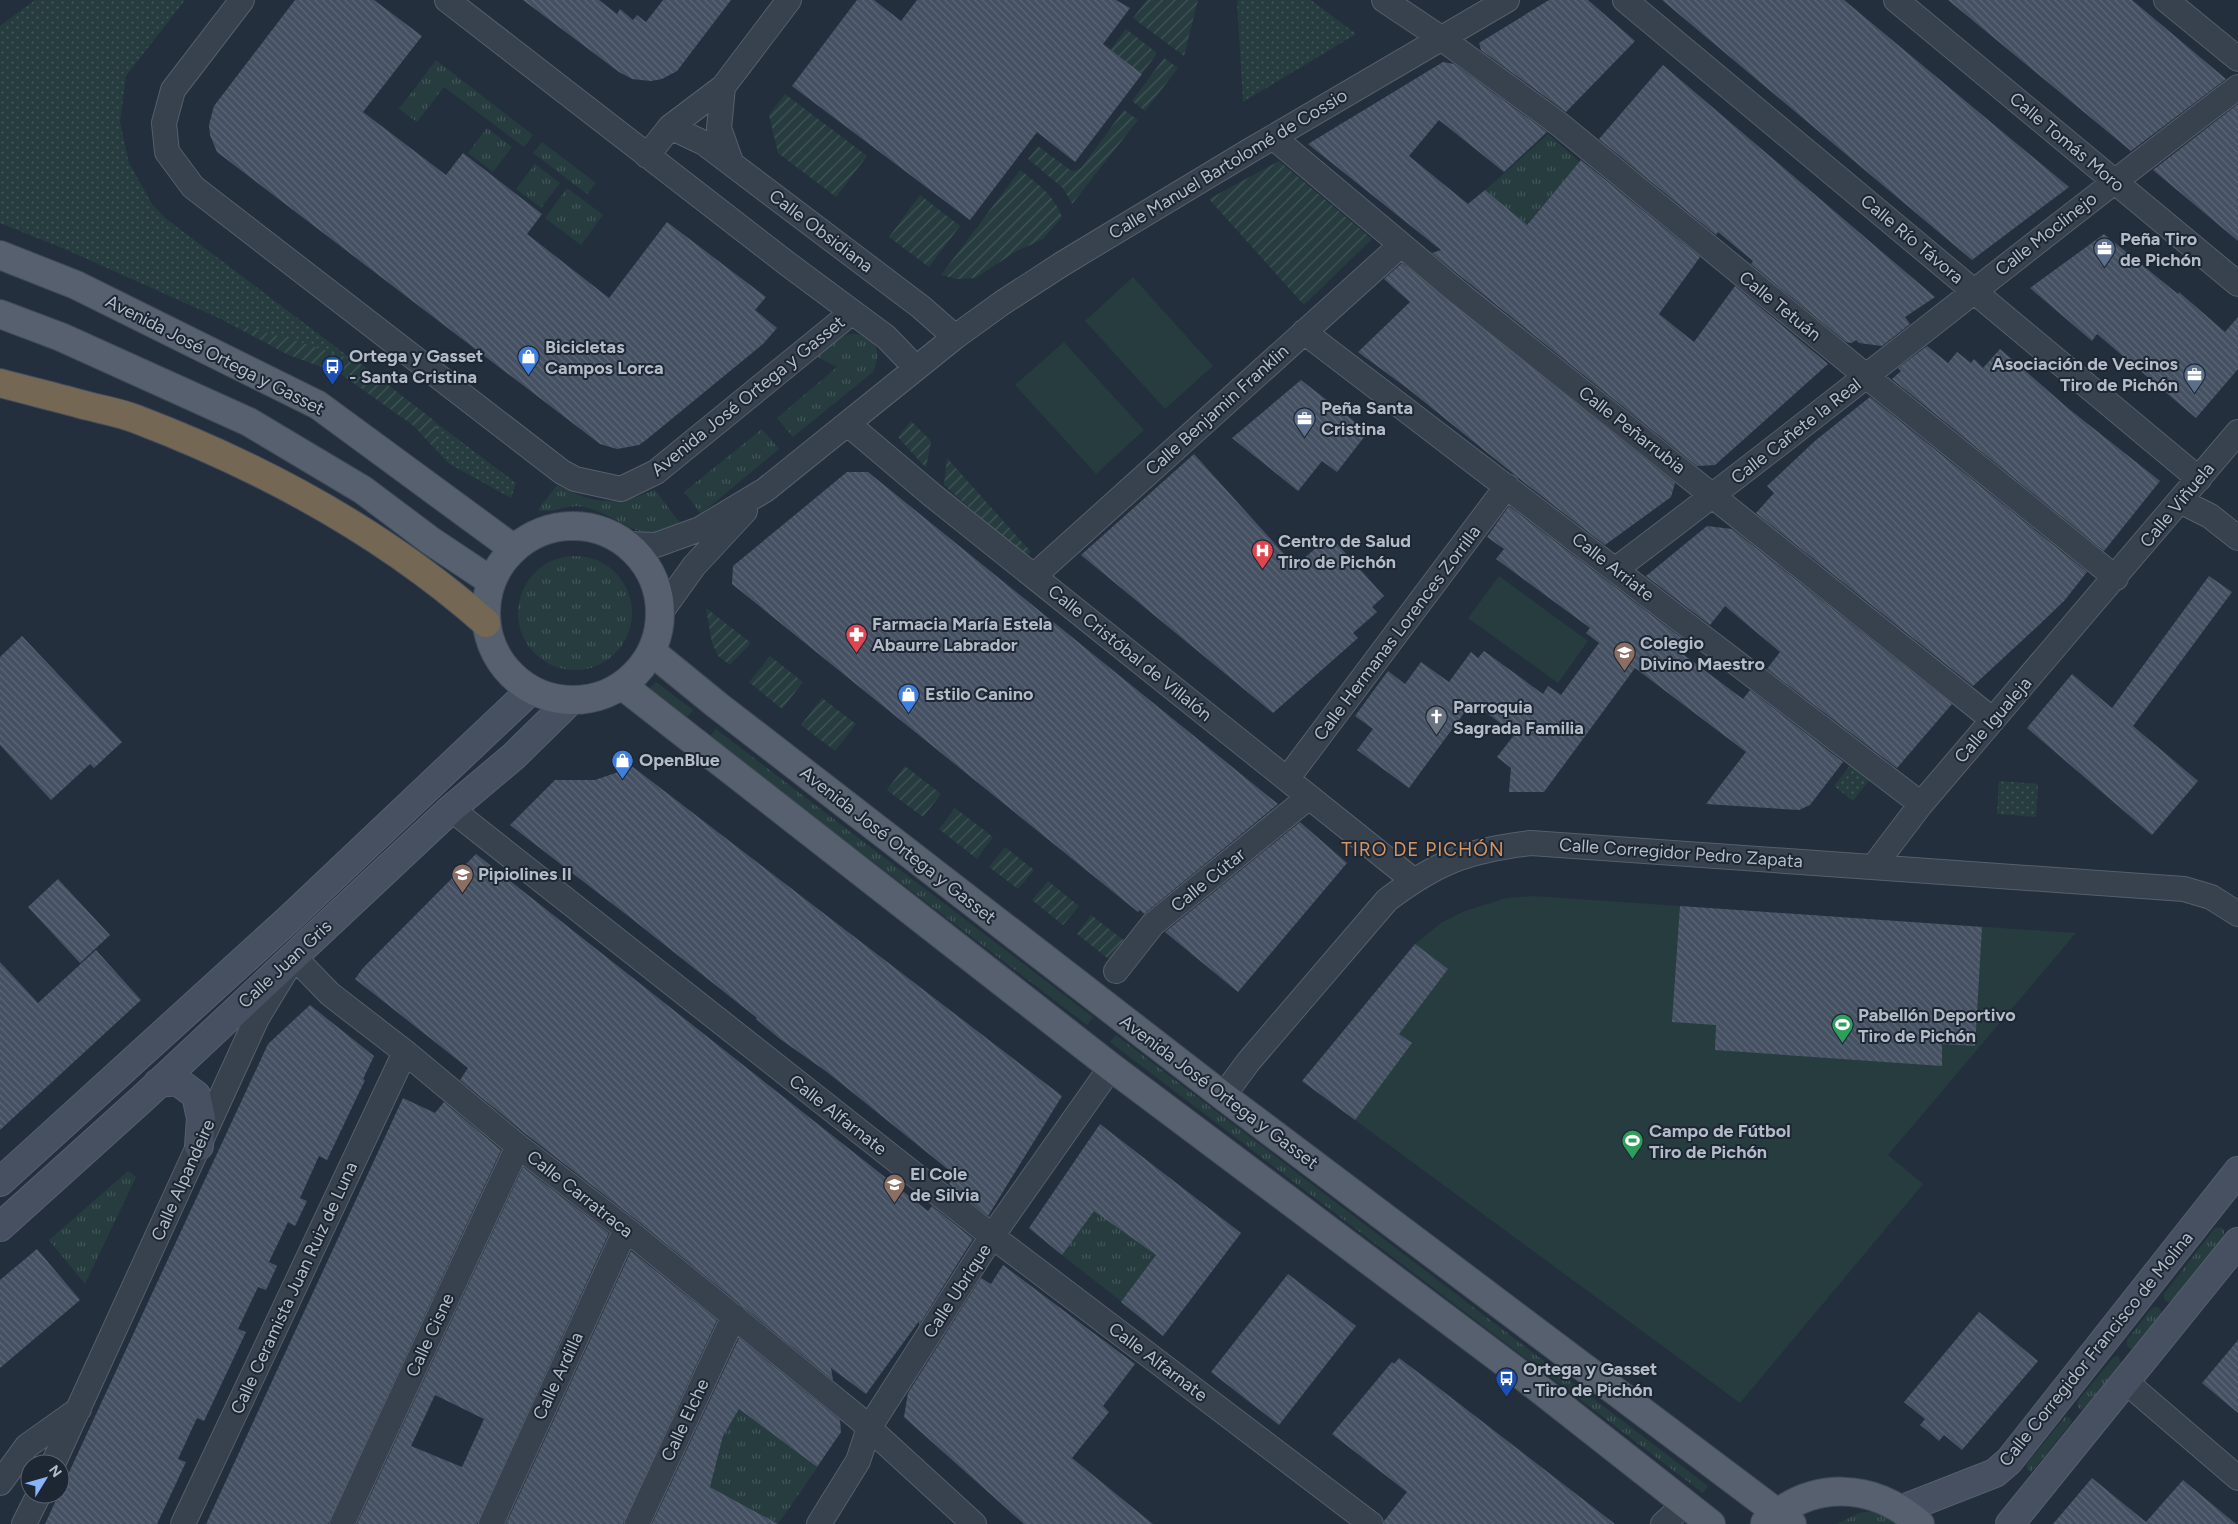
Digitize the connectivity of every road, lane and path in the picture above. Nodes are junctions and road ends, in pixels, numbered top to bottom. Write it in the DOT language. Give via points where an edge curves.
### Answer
graph roads {
  1 [pos="242,0"];
  2 [pos="447,0"];
  3 [pos="789,0"];
  4 [pos="1384,0"];
  5 [pos="1507,0"];
  6 [pos="1625,0"];
  7 [pos="1896,0"];
  8 [pos="2166,0"];
  9 [pos="1442,38"];
  10 [pos="2238,59"];
  11 [pos="723,86"];
  12 [pos="2238,87"];
  13 [pos="670,127"];
  14 [pos="1272,137"];
  15 [pos="647,156"];
  16 [pos="731,162"];
  17 [pos="2114,180"];
  18 [pos="1401,245"];
  19 [pos="0,255"];
  20 [pos="2238,284"];
  21 [pos="1974,291"];
  22 [pos="851,312"];
  23 [pos="0,314"];
  24 [pos="1304,332"];
  25 [pos="955,337"];
  26 [pos="916,368"];
  27 [pos="1866,376"];
  28 [pos="0,384"];
  29 [pos="848,424"];
  30 [pos="2238,432"];
  31 [pos="2199,479"];
  32 [pos="1507,486"];
  33 [pos="765,490"];
  34 [pos="1714,496"];
  35 [pos="2180,502"];
  36 [pos="2238,538"];
  37 [pos="627,544"];
  38 [pos="514,549"];
  39 [pos="1616,569"];
  40 [pos="1034,576"];
  41 [pos="2116,578"];
  42 [pos="491,581"];
  43 [pos="661,612"];
  44 [pos="486,623"];
  45 [pos="652,652"];
  46 [pos="623,686"];
  47 [pos="531,690"];
  48 [pos="570,701"];
  49 [pos="1993,720"];
  50 [pos="1287,779"];
  51 [pos="1309,798"];
  52 [pos="1921,804"];
  53 [pos="451,810"];
  54 [pos="1874,866"];
  55 [pos="1413,880"];
  56 [pos="2238,914"];
  57 [pos="289,919"];
  58 [pos="294,957"];
  59 [pos="1116,972"];
  60 [pos="405,1052"];
  61 [pos="1111,1067"];
  62 [pos="158,1083"];
  63 [pos="1224,1096"];
  64 [pos="199,1146"];
  65 [pos="518,1146"];
  66 [pos="2238,1171"];
  67 [pos="0,1182"];
  68 [pos="0,1227"];
  69 [pos="626,1229"];
  70 [pos="992,1236"];
  71 [pos="2238,1242"];
  72 [pos="734,1316"];
  73 [pos="2126,1382"];
  74 [pos="80,1408"];
  75 [pos="869,1428"];
  76 [pos="58,1454"];
  77 [pos="2238,1478"];
  78 [pos="0,1483"];
  79 [pos="1686,1503"];
  80 [pos="33,1504"];
  81 [pos="1911,1516"];
  82 [pos="1777,1520"];
  83 [pos="24,1524"];
  84 [pos="183,1524"];
  85 [pos="342,1524"];
  86 [pos="491,1524"];
  87 [pos="637,1524"];
  88 [pos="819,1524"];
  89 [pos="974,1524"];
  90 [pos="1371,1524"];
  91 [pos="1663,1524"];
  92 [pos="1711,1524"];
  93 [pos="2010,1524"];
  1 -- 22 [label="street, Avenida José Ortega y Gasset" via="173,90 164,123 167,152 193,188 575,480 621,489 656,472"];
  2 -- 15 [label="street"];
  3 -- 11 [label="street"];
  4 -- 9 [label="street, Calle Tetuán"];
  5 -- 9 [label="street, Calle Manuel Bartolomé de Cossio"];
  6 -- 21 [label="street, Calle Río Távora"];
  7 -- 17 [label="street, Calle Tomás Moro"];
  8 -- 10 [label="street"];
  9 -- 14 [label="street, Calle Manuel Bartolomé de Cossio"];
  9 -- 27 [label="street, Calle Tetuán" via="1558,124"];
  11 -- 13 [label="street"];
  11 -- 16 [label="street" via="719,128"];
  12 -- 17 [label="street, Calle Moclinejo"];
  13 -- 15 [label="street"];
  13 -- 16 [label="street, Calle Obsidiana" via="704,142"];
  14 -- 18 [label="street, Calle Peñarrubia"];
  14 -- 25 [label="street, Calle Manuel Bartolomé de Cossio" via="1062,264"];
  15 -- 22 [label="street"];
  16 -- 25 [label="street, Calle Obsidiana" via="921,307"];
  17 -- 20 [label="street, Calle Tomás Moro"];
  17 -- 21 [label="street, Calle Moclinejo"];
  18 -- 24 [label="street, Calle Benjamin Franklin"];
  18 -- 34 [label="street, Calle Peñarrubia"];
  19 -- 38 [label="main road, Avenida José Ortega y Gasset" via="76,285 318,405"];
  21 -- 27 [label="street, Calle Cañete la Real"];
  21 -- 31 [label="street, Calle Río Távora"];
  22 -- 26 [label="street" via="886,337"];
  23 -- 42 [label="main road" via="60,337 249,422 363,490 431,542"];
  24 -- 32 [label="street, Calle Arriate"];
  24 -- 40 [label="street, Calle Benjamin Franklin"];
  25 -- 26 [label="street"];
  26 -- 29 [label="street"];
  27 -- 34 [label="street, Calle Cañete la Real"];
  27 -- 41 [label="street, Calle Tetuán"];
  28 -- 44 [label="highway" via="134,418 235,460 310,498 446,587"];
  29 -- 33 [label="street"];
  29 -- 40 [label="street, Calle Cristóbal de Villalón"];
  30 -- 31 [label="street, Calle Viñuela"];
  31 -- 35 [label="street, Calle Viñuela"];
  32 -- 39 [label="street, Calle Arriate"];
  32 -- 50 [label="street, Calle Hermanas Lorences Zorrilla"];
  33 -- 37 [label="street" via="700,529 656,545"];
  33 -- 43 [label="street" via="694,566"];
  34 -- 39 [label="street, Calle Cañete la Real"];
  34 -- 49 [label="street, Calle Peñarrubia"];
  35 -- 36 [label="street" via="2210,516"];
  35 -- 41 [label="street, Calle Viñuela"];
  37 -- 38 [label="main road" via="605,532 582,526 557,528 533,535"];
  37 -- 43 [label="main road" via="645,563 656,586"];
  38 -- 42 [label="main road"];
  39 -- 52 [label="street, Calle Arriate"];
  40 -- 50 [label="street, Calle Cristóbal de Villalón"];
  41 -- 49 [label="street, Calle Igualeja"];
  42 -- 44 [label="main road"];
  43 -- 45 [label="main road" via="659,633"];
  44 -- 47 [label="main road" via="488,635 504,667"];
  45 -- 46 [label="main road" via="640,671"];
  45 -- 63 [label="main road, Avenida José Ortega y Gasset"];
  46 -- 48 [label="main road" via="607,695"];
  46 -- 61 [label="main road"];
  47 -- 48 [label="main road"];
  47 -- 57 [label="main road, Calle Juan Gris"];
  48 -- 53 [label="main road, Calle Juan Gris" via="514,756"];
  49 -- 52 [label="street, Calle Igualeja"];
  50 -- 51 [label="street, Calle Cristóbal de Villalón"];
  51 -- 55 [label="street, Calle Cristóbal de Villalón"];
  51 -- 59 [label="street, Calle Cútar" via="1153,924"];
  52 -- 54 [label="street, Calle Igualeja"];
  53 -- 58 [label="main road, Calle Juan Gris"];
  53 -- 70 [label="street, Calle Alfarnate"];
  54 -- 55 [label="street, Calle Corregidor Pedro Zapata" via="1531,843 1497,847 1450,860"];
  54 -- 56 [label="street, Calle Corregidor Pedro Zapata" via="2184,889 2211,897"];
  55 -- 63 [label="street, Calle Corregidor Pedro Zapata" via="1387,900 1363,925 1249,1061"];
  57 -- 58 [label="main road"];
  57 -- 67 [label="main road, Calle Juan Gris"];
  58 -- 60 [label="street, Calle Carratraca" via="330,994"];
  58 -- 62 [label="main road, Calle Juan Gris"];
  58 -- 64 [label="street, Calle Alpandeire" via="257,1018"];
  60 -- 65 [label="street, Calle Carratraca"];
  60 -- 84 [label="street, Calle Ceramista Juan Ruiz de Luna"];
  61 -- 70 [label="street, Calle Ubrique"];
  61 -- 79 [label="main road"];
  62 -- 64 [label="main road" via="177,1081 196,1095 201,1118"];
  62 -- 68 [label="main road, Calle Juan Gris"];
  63 -- 82 [label="main road, Avenida José Ortega y Gasset"];
  64 -- 74 [label="street, Calle Alpandeire"];
  65 -- 69 [label="street, Calle Carratraca"];
  65 -- 85 [label="street, Calle Cisne"];
  66 -- 81 [label="main road, Calle Corregidor Francisco de Molina" via="2009,1461 1995,1473"];
  69 -- 72 [label="street, Calle Carratraca"];
  69 -- 86 [label="street, Calle Ardilla"];
  70 -- 75 [label="street, Calle Ubrique"];
  70 -- 90 [label="street, Calle Alfarnate"];
  71 -- 73 [label="main road"];
  72 -- 75 [label="street, Calle Carratraca"];
  72 -- 87 [label="street, Calle Elche"];
  73 -- 77 [label="street"];
  73 -- 93 [label="main road"];
  74 -- 76 [label="street, Calle Alpandeire"];
  74 -- 78 [label="street, Calle Alpandeire" via="27,1446"];
  75 -- 88 [label="street, Calle Ubrique" via="858,1461"];
  75 -- 89 [label="street, Calle Carratraca"];
  79 -- 91 [label="street"];
  79 -- 92 [label="main road"];
  80 -- 83 [label="street"];
  81 -- 82 [label="main road" via="1873,1495 1841,1491 1809,1496"];
}
